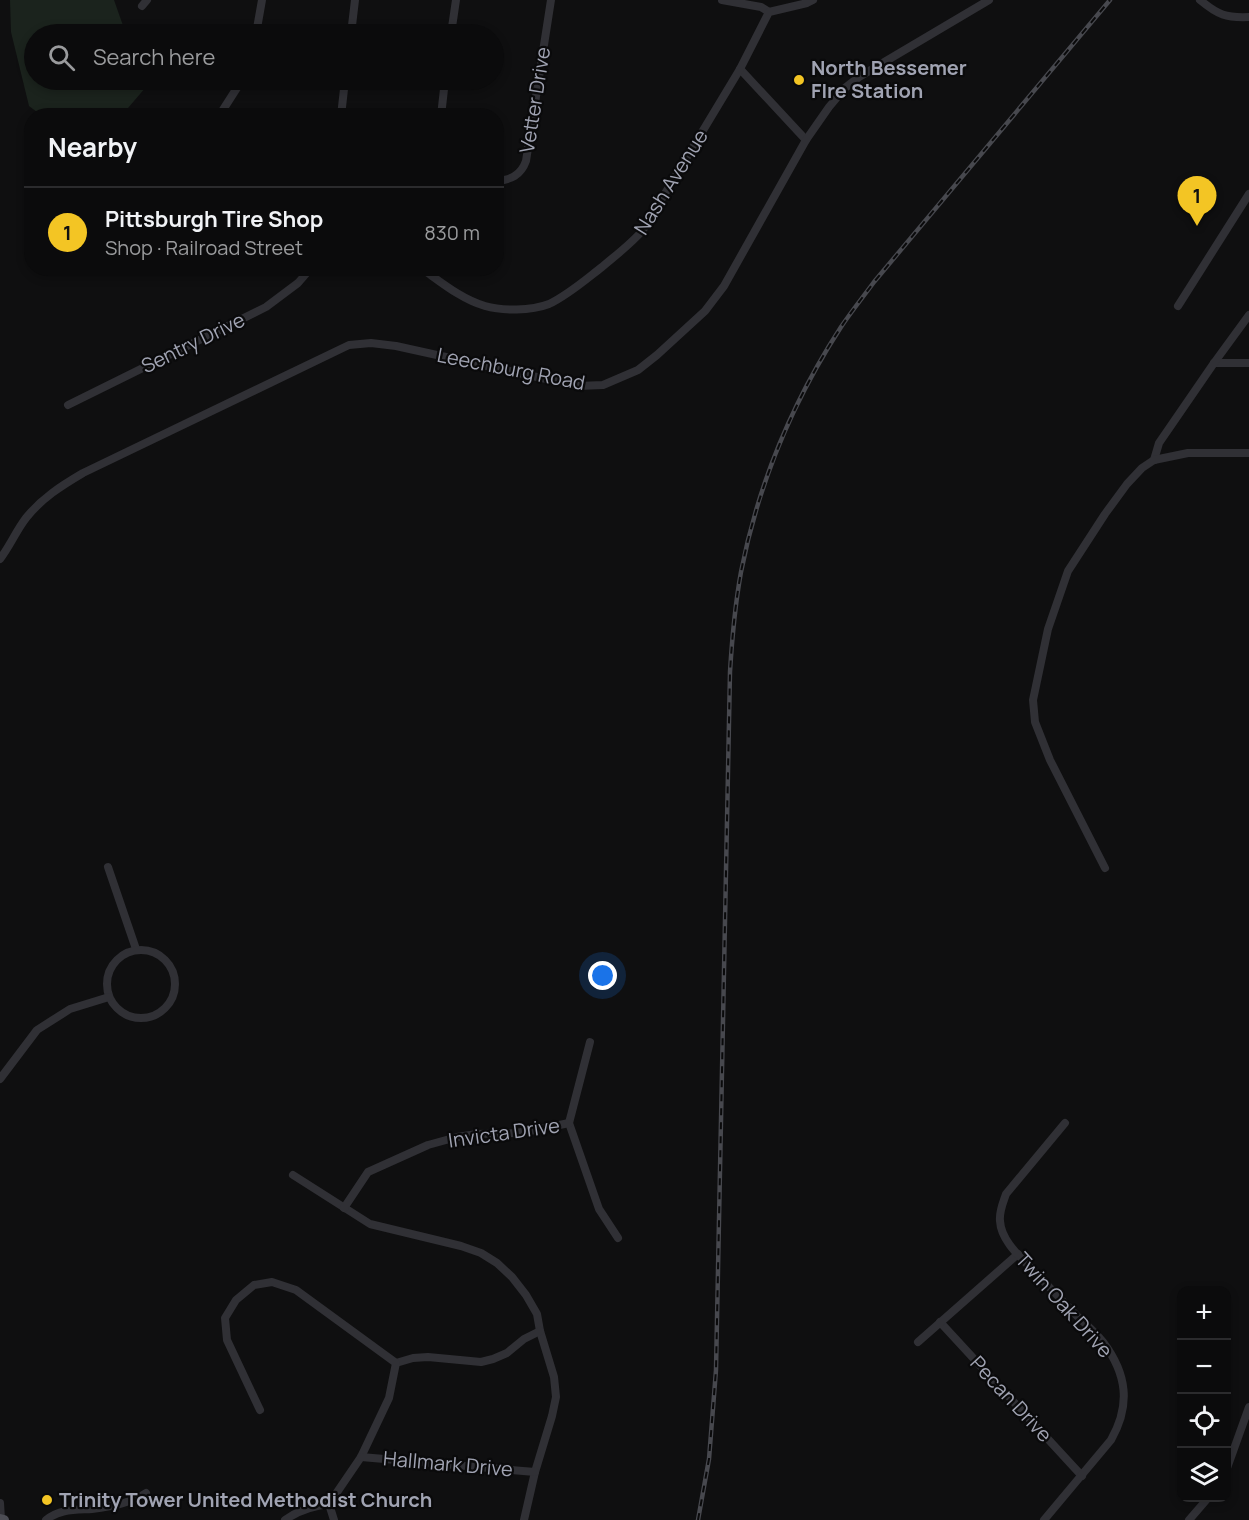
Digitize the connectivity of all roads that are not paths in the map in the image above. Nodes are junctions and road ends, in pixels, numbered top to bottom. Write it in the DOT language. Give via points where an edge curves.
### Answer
graph roads {
  1 [pos="262,0"];
  2 [pos="356,0"];
  3 [pos="456,0"];
  4 [pos="551,0"];
  5 [pos="722,0"];
  6 [pos="813,0"];
  7 [pos="989,0"];
  8 [pos="1200,0"];
  9 [pos="769,12"];
  10 [pos="1249,17"];
  11 [pos="258,24"];
  12 [pos="352,24"];
  13 [pos="452,24"];
  14 [pos="740,69"];
  15 [pos="236,90"];
  16 [pos="344,90"];
  17 [pos="445,90"];
  18 [pos="224,108"];
  19 [pos="342,108"];
  20 [pos="442,108"];
  21 [pos="806,140"];
  22 [pos="504,181"];
  23 [pos="1249,194"];
  24 [pos="304,276"];
  25 [pos="433,276"];
  26 [pos="1178,306"];
  27 [pos="1249,315"];
  28 [pos="1214,363"];
  29 [pos="1249,363"];
  30 [pos="68,405"];
  31 [pos="1249,453"];
  32 [pos="1154,460"];
  33 [pos="0,559"];
  34 [pos="108,867"];
  35 [pos="1105,868"];
  36 [pos="136,949"];
  37 [pos="109,997"];
  38 [pos="590,1042"];
  39 [pos="0,1079"];
  40 [pos="569,1123"];
  41 [pos="1065,1123"];
  42 [pos="292,1175"];
  43 [pos="344,1208"];
  44 [pos="618,1238"];
  45 [pos="1018,1254"];
  46 [pos="940,1322"];
  47 [pos="540,1330"];
  48 [pos="918,1342"];
  49 [pos="396,1363"];
  50 [pos="1249,1407"];
  51 [pos="260,1410"];
  52 [pos="361,1457"];
  53 [pos="1231,1459"];
  54 [pos="535,1472"];
  55 [pos="1082,1476"];
  56 [pos="146,1492"];
  57 [pos="1204,1502"];
  58 [pos="0,1503"];
  59 [pos="329,1504"];
  60 [pos="2,1519"];
  61 [pos="46,1520"];
  62 [pos="285,1520"];
  63 [pos="334,1520"];
  64 [pos="524,1520"];
  65 [pos="1044,1520"];
  66 [pos="1189,1520"];
  1 -- 11 [label="street"];
  2 -- 12 [label="street"];
  3 -- 13 [label="street"];
  4 -- 22 [label="street, Vetter Drive" via="526,161 516,176"];
  5 -- 9 [label="street"];
  6 -- 9 [label="street"];
  7 -- 21 [label="street, Leechburg Road" via="845,88"];
  8 -- 10 [label="street" via="1224,16"];
  9 -- 14 [label="street, Nash Avenue"];
  14 -- 21 [label="street"];
  14 -- 25 [label="street, Nash Avenue" via="643,230 580,284 547,304 502,309 461,295"];
  15 -- 18 [label="street"];
  16 -- 19 [label="street"];
  17 -- 20 [label="street"];
  21 -- 33 [label="street, Leechburg Road" via="724,286 705,311 638,370 603,385 578,386 396,346 349,345 82,472 42,500"];
  23 -- 26 [label="street"];
  24 -- 30 [label="street, Sentry Drive" via="266,307"];
  27 -- 28 [label="street"];
  28 -- 29 [label="street"];
  28 -- 32 [label="street" via="1160,443"];
  31 -- 32 [label="street" via="1188,453"];
  32 -- 35 [label="street" via="1127,484 1068,571 1048,629 1033,700 1035,722 1050,760"];
  34 -- 36 [label="street"];
  36 -- 37 [label="street" via="119,957 110,968 106,980"];
  36 -- 37 [label="street" via="148,950 164,959 174,980 171,999 159,1012 135,1017 116,1008"];
  37 -- 39 [label="street" via="70,1009 37,1030"];
  38 -- 40 [label="street, Invicta Drive"];
  40 -- 43 [label="street, Invicta Drive" via="514,1133 457,1137 428,1145 368,1172"];
  40 -- 44 [label="street" via="599,1209"];
  41 -- 45 [label="street, Twin Oak Drive" via="1006,1194 1000,1208 1003,1234"];
  42 -- 43 [label="street"];
  43 -- 47 [label="street" via="370,1224 481,1253 512,1277 526,1295 537,1314"];
  45 -- 46 [label="street"];
  45 -- 55 [label="street, Twin Oak Drive" via="1102,1342 1121,1375 1125,1391 1119,1426"];
  46 -- 48 [label="street"];
  46 -- 55 [label="street, Pecan Drive"];
  47 -- 49 [label="street" via="507,1353 481,1362 428,1357"];
  47 -- 54 [label="street" via="556,1397"];
  49 -- 51 [label="street" via="296,1290 272,1282 254,1285 236,1300 225,1318 227,1340"];
  49 -- 52 [label="street" via="389,1398"];
  50 -- 53 [label="street"];
  52 -- 54 [label="street, Hallmark Drive"];
  52 -- 59 [label="street"];
  54 -- 64 [label="street"];
  55 -- 65 [label="street, Twin Oak Drive"];
  56 -- 61 [label="street" via="139,1498 109,1506 59,1512"];
  57 -- 66 [label="street"];
  58 -- 60 [label="street"];
  59 -- 62 [label="street" via="312,1506"];
  59 -- 63 [label="street"];
}
